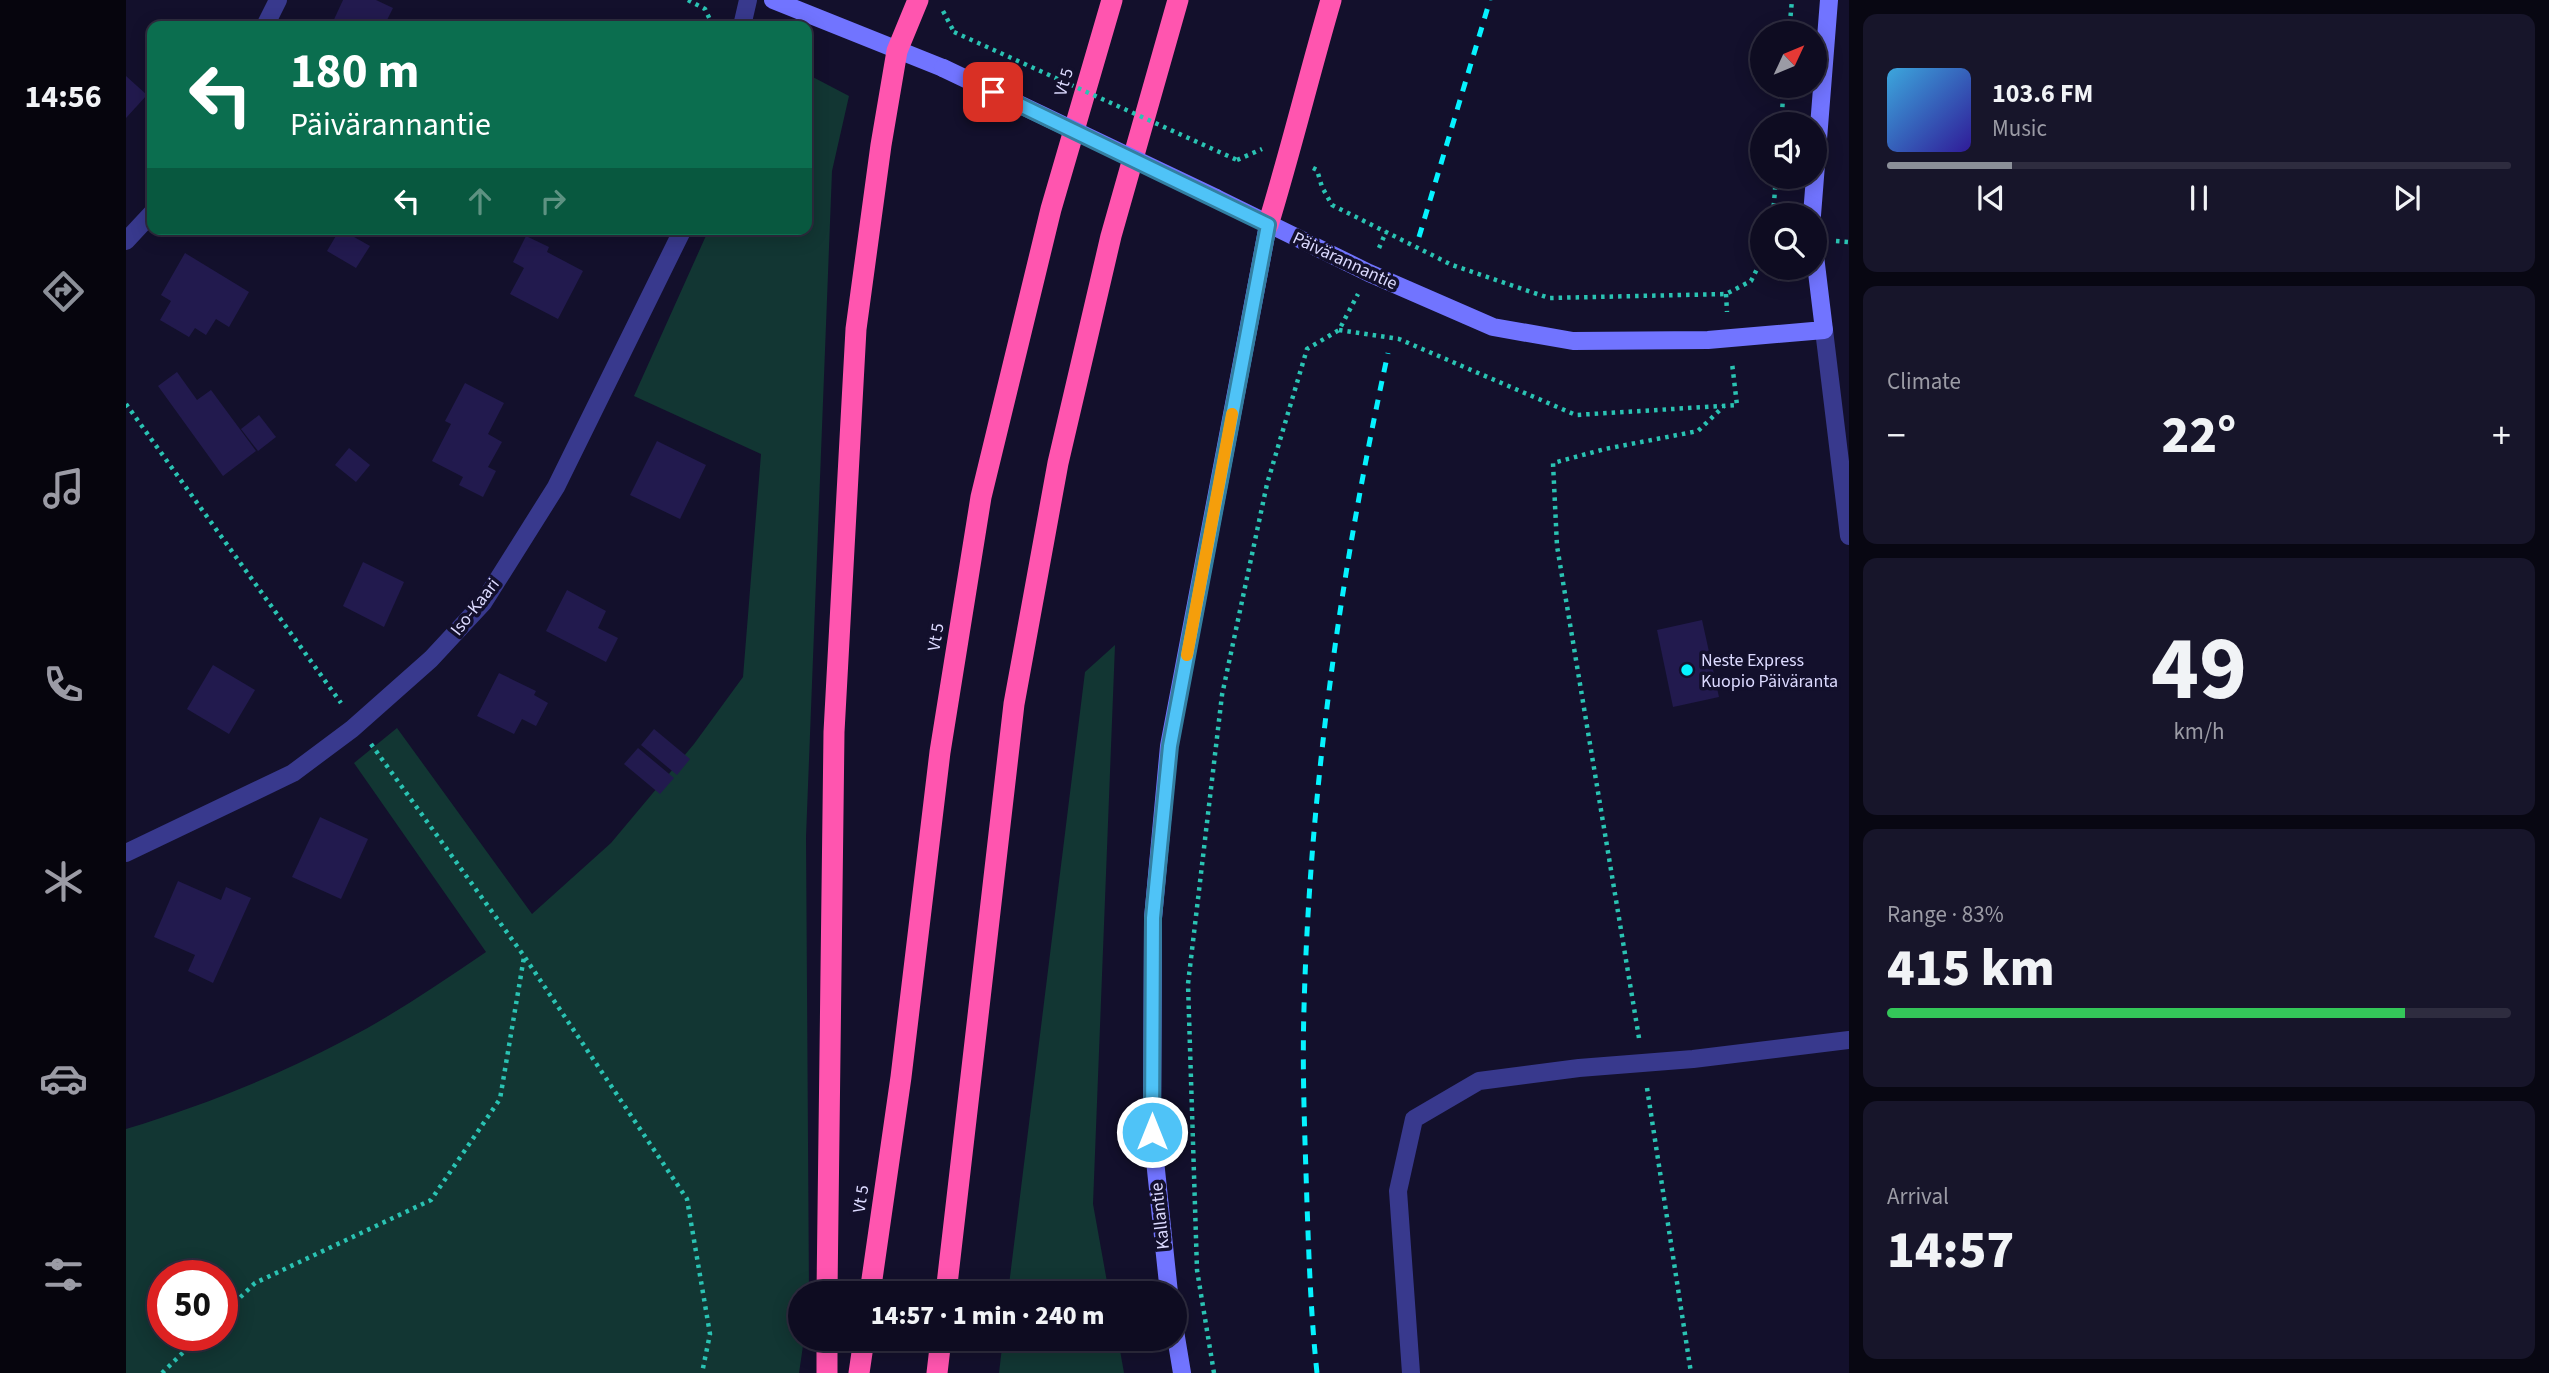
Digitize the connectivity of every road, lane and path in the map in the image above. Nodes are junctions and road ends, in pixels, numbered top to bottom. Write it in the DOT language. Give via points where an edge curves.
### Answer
graph roads {
  1 [pos="278,0"];
  2 [pos="688,0"];
  3 [pos="748,0"];
  4 [pos="773,0"];
  5 [pos="918,0"];
  6 [pos="1112,0"];
  7 [pos="1178,0"];
  8 [pos="1331,0"];
  9 [pos="1792,0"];
  10 [pos="1829,0"];
  11 [pos="268,21"];
  12 [pos="711,21"];
  13 [pos="743,21"];
  14 [pos="1790,21"];
  15 [pos="954,32"];
  16 [pos="897,51"];
  17 [pos="1289,159"];
  18 [pos="1813,203"];
  19 [pos="147,218"];
  20 [pos="1268,225"];
  21 [pos="680,235"];
  22 [pos="126,241"];
  23 [pos="1752,280"];
  24 [pos="1818,280"];
  25 [pos="1726,294"];
  26 [pos="1824,330"];
  27 [pos="1730,338"];
  28 [pos="126,404"];
  29 [pos="1724,406"];
  30 [pos="1849,536"];
  31 [pos="357,725"];
  32 [pos="126,853"];
  33 [pos="524,956"];
  34 [pos="1849,1040"];
  35 [pos="1643,1063"];
  36 [pos="827,1281"];
  37 [pos="872,1281"];
  38 [pos="947,1281"];
  39 [pos="1168,1281"];
  40 [pos="238,1299"];
  41 [pos="185,1351"];
  42 [pos="827,1351"];
  43 [pos="862,1351"];
  44 [pos="940,1351"];
  45 [pos="1178,1351"];
  46 [pos="162,1373"];
  47 [pos="702,1373"];
  48 [pos="827,1373"];
  49 [pos="859,1373"];
  50 [pos="937,1373"];
  51 [pos="1182,1373"];
  52 [pos="1214,1373"];
  53 [pos="1411,1373"];
  54 [pos="1691,1373"];
  1 -- 11 [label="street"];
  2 -- 12 [label="path" via="705,9"];
  3 -- 13 [label="street"];
  4 -- 16 [label="main road, Päivärannantie"];
  5 -- 16 [label="highway"];
  6 -- 37 [label="highway, Vt 5" via="1051,209 981,497 940,752"];
  7 -- 38 [label="highway" via="1111,236 1064,437 1017,691"];
  8 -- 17 [label="highway"];
  9 -- 14 [label="path"];
  10 -- 18 [label="main road"];
  15 -- 17 [label="path, bridge" via="1237,160 1262,149"];
  16 -- 20 [label="main road, Päivärannantie, bridge" via="943,68"];
  16 -- 36 [label="highway" via="856,329 834,732"];
  17 -- 20 [label="highway"];
  17 -- 25 [label="path" via="1317,170 1332,205 1452,265 1549,298"];
  19 -- 22 [label="street"];
  20 -- 27 [label="main road, Päivärannantie" via="1493,327 1573,341"];
  20 -- 39 [label="main road, Kallantie" via="1170,746 1153,918 1152,1132"];
  21 -- 31 [label="street, Iso-Kaari" via="556,487 483,603 431,659"];
  23 -- 25 [label="path"];
  24 -- 26 [label="main road"];
  25 -- 27 [label="path"];
  26 -- 27 [label="main road, Päivärannantie"];
  26 -- 30 [label="street"];
  27 -- 29 [label="path" via="1737,405"];
  28 -- 31 [label="path"];
  29 -- 35 [label="path" via="1698,431 1553,463 1557,546"];
  29 -- 52 [label="path" via="1576,415 1399,339 1339,330 1307,349 1267,484 1222,695 1188,984 1197,1270"];
  31 -- 32 [label="street, Iso-Kaari" via="293,772"];
  31 -- 33 [label="path"];
  33 -- 40 [label="path" via="500,1099 431,1200 255,1283"];
  33 -- 47 [label="path" via="687,1199 710,1334"];
  34 -- 35 [label="street"];
  35 -- 53 [label="street" via="1479,1082 1414,1119 1398,1191"];
  35 -- 54 [label="path"];
  41 -- 46 [label="path"];
  42 -- 48 [label="highway"];
  43 -- 49 [label="highway"];
  44 -- 50 [label="highway"];
  45 -- 51 [label="main road"];
}
